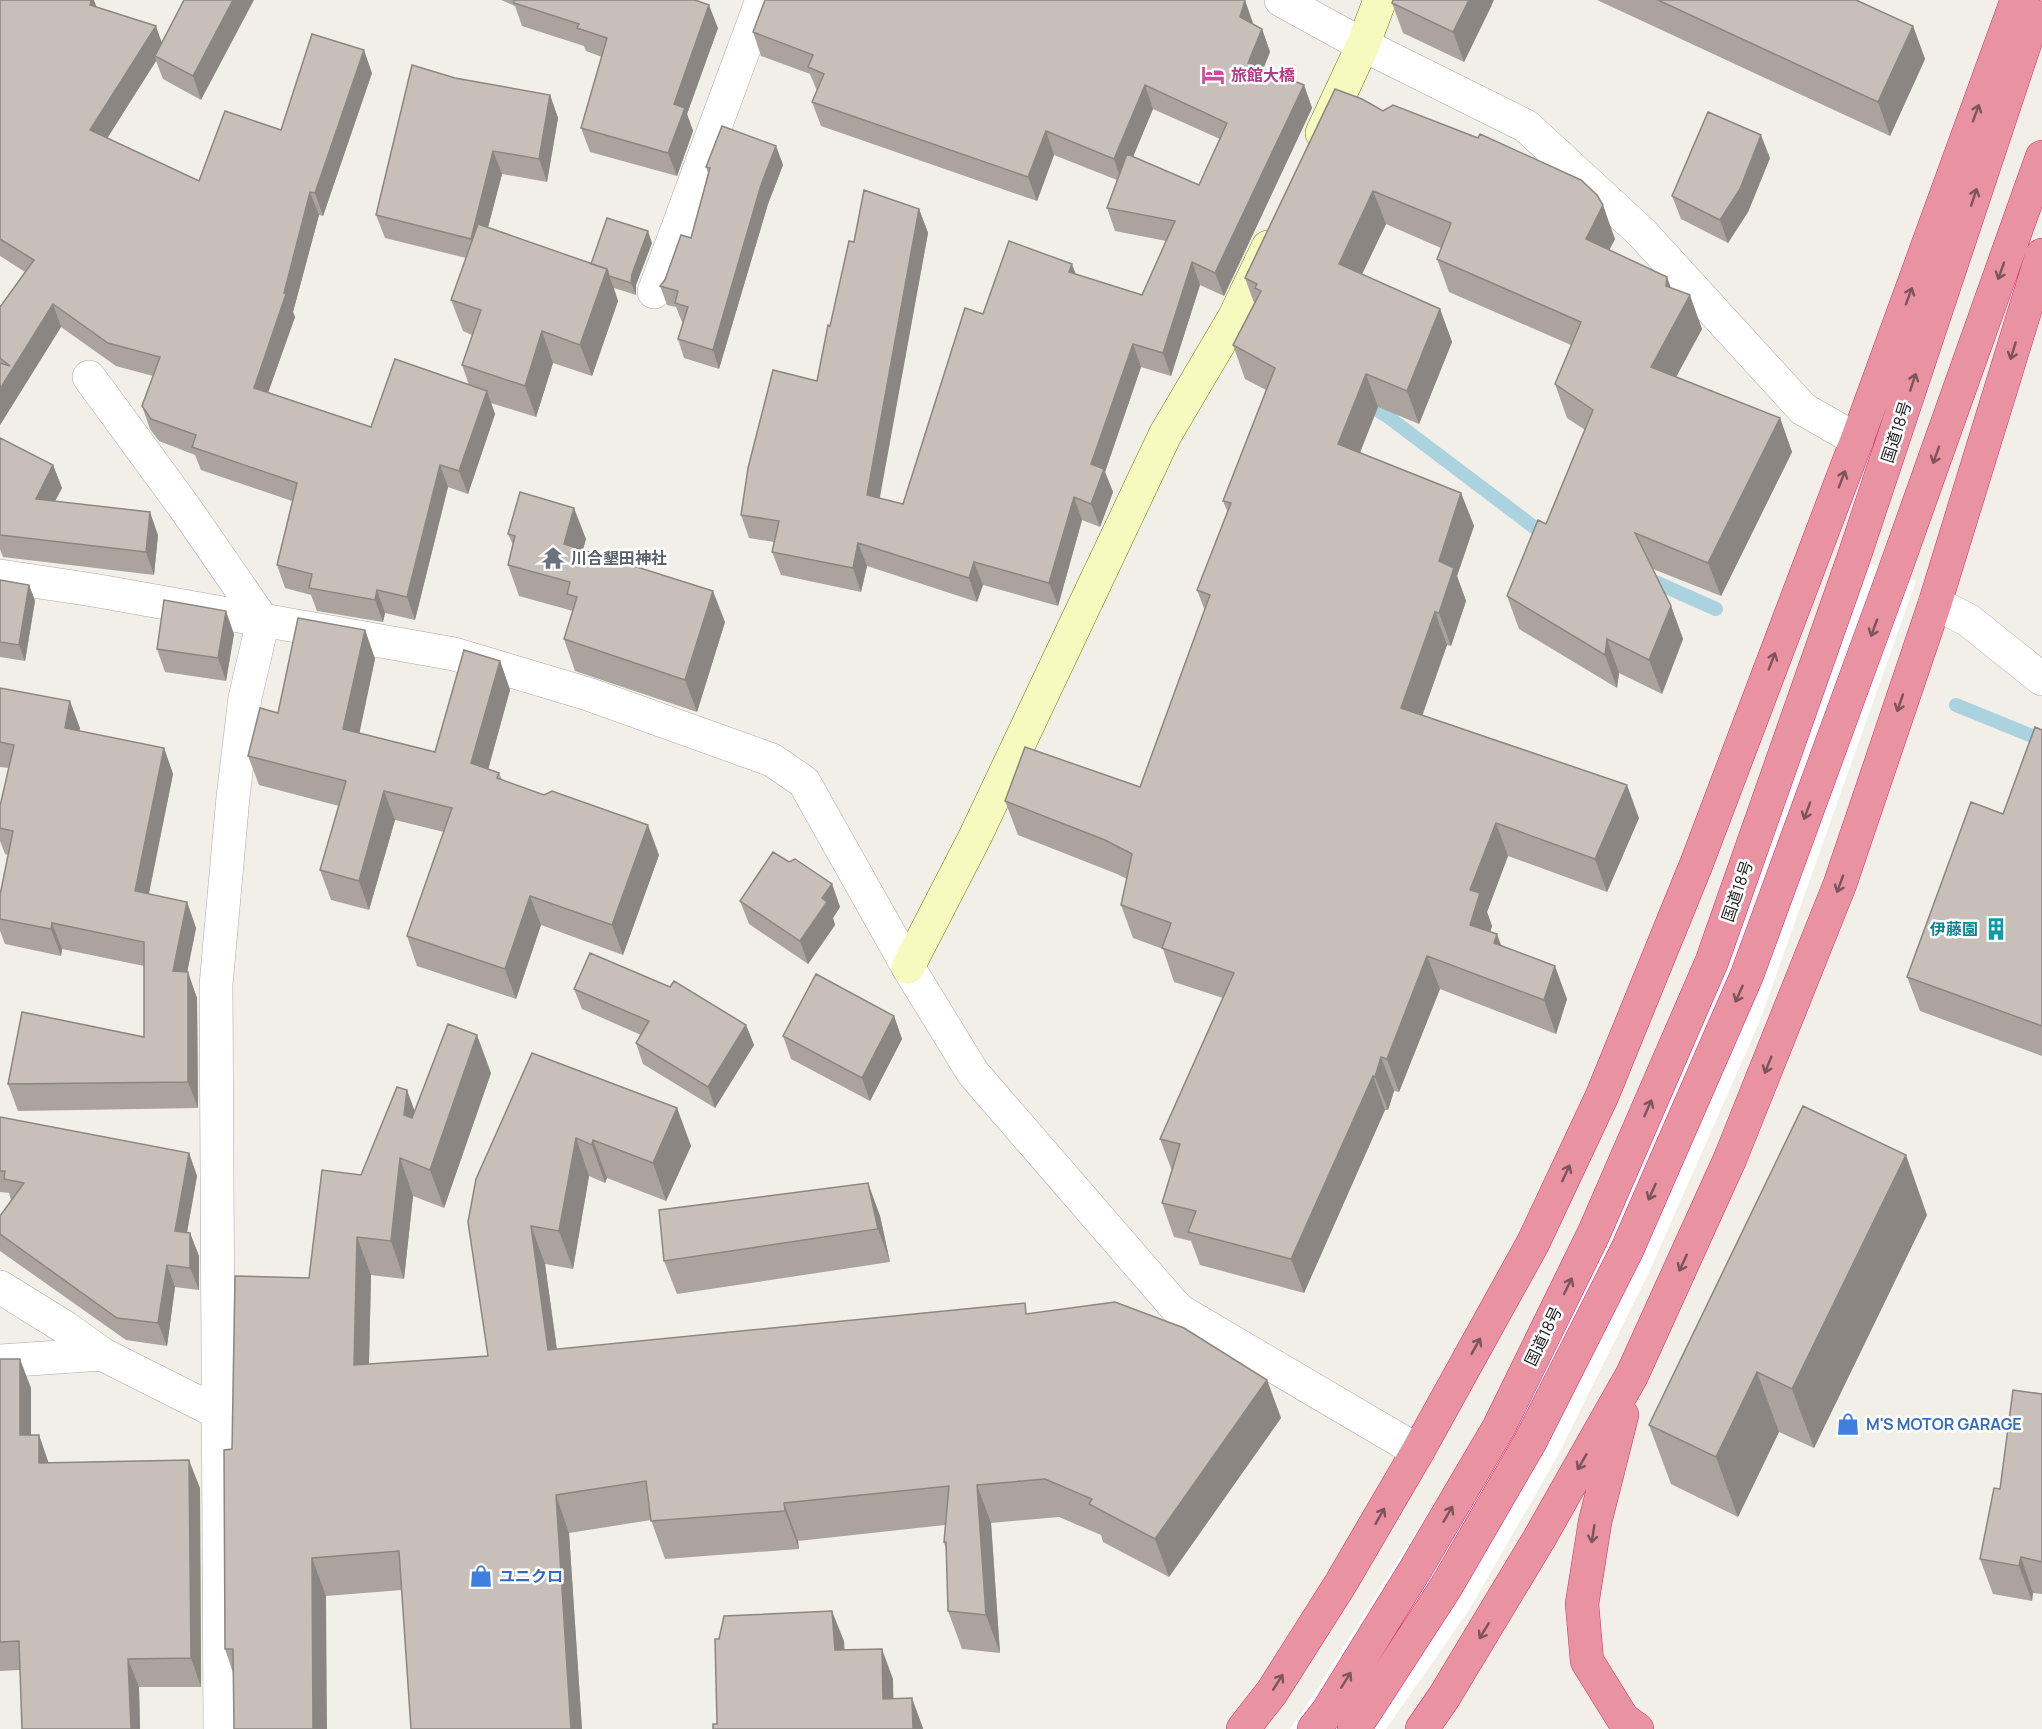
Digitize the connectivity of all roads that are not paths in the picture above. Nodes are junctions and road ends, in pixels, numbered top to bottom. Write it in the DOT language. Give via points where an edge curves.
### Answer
graph roads {
  1 [pos="762,0"];
  2 [pos="1281,0"];
  3 [pos="1380,0"];
  4 [pos="2017,0"];
  5 [pos="2040,0"];
  6 [pos="1364,45"];
  7 [pos="2042,157"];
  8 [pos="1309,160"];
  9 [pos="1279,224"];
  10 [pos="2042,255"];
  11 [pos="654,292"];
  12 [pos="89,377"];
  13 [pos="1857,440"];
  14 [pos="0,576"];
  15 [pos="1935,603"];
  16 [pos="263,621"];
  17 [pos="2042,679"];
  18 [pos="908,967"];
  19 [pos="0,1287"];
  20 [pos="102,1354"];
  21 [pos="0,1361"];
  22 [pos="1632,1375"];
  23 [pos="219,1413"];
  24 [pos="1418,1451"];
  25 [pos="220,1729"];
  26 [pos="1243,1729"];
  27 [pos="1314,1729"];
  28 [pos="1354,1729"];
  29 [pos="1422,1729"];
  30 [pos="1637,1729"];
  1 -- 11 [label="street"];
  2 -- 6 [label="street"];
  3 -- 6 [label="street"];
  13 -- 4 [label="highway, one-way"];
  27 -- 5 [label="highway, 国道18号, one-way" via="1409,1580 1499,1427 1594,1233 1712,961 1854,557"];
  6 -- 8 [label="street"];
  6 -- 13 [label="street" via="1526,126 1642,233 1803,409"];
  7 -- 28 [label="highway, one-way" via="1747,975 1627,1250 1530,1443 1446,1587"];
  9 -- 18 [label="street" via="1234,318 1165,435 975,837"];
  10 -- 15 [label="highway, one-way"];
  12 -- 16 [label="street"];
  24 -- 13 [label="highway, one-way" via="1533,1243 1602,1096 1696,865"];
  14 -- 16 [label="street"];
  15 -- 17 [label="street" via="1968,620"];
  15 -- 22 [label="highway, one-way" via="1840,884 1730,1159"];
  16 -- 18 [label="street" via="454,654 588,694 772,760 804,782"];
  16 -- 23 [label="street" via="245,698 216,985"];
  18 -- 24 [label="street" via="973,1073 1180,1311"];
  19 -- 20 [label="street"];
  20 -- 21 [label="street"];
  20 -- 23 [label="street"];
  22 -- 29 [label="highway, one-way" via="1539,1539"];
  22 -- 30 [label="highway, one-way" via="1595,1521 1582,1604 1587,1661 1623,1719"];
  23 -- 25 [label="street"];
  26 -- 24 [label="highway, one-way" via="1272,1692 1335,1593"];
}
